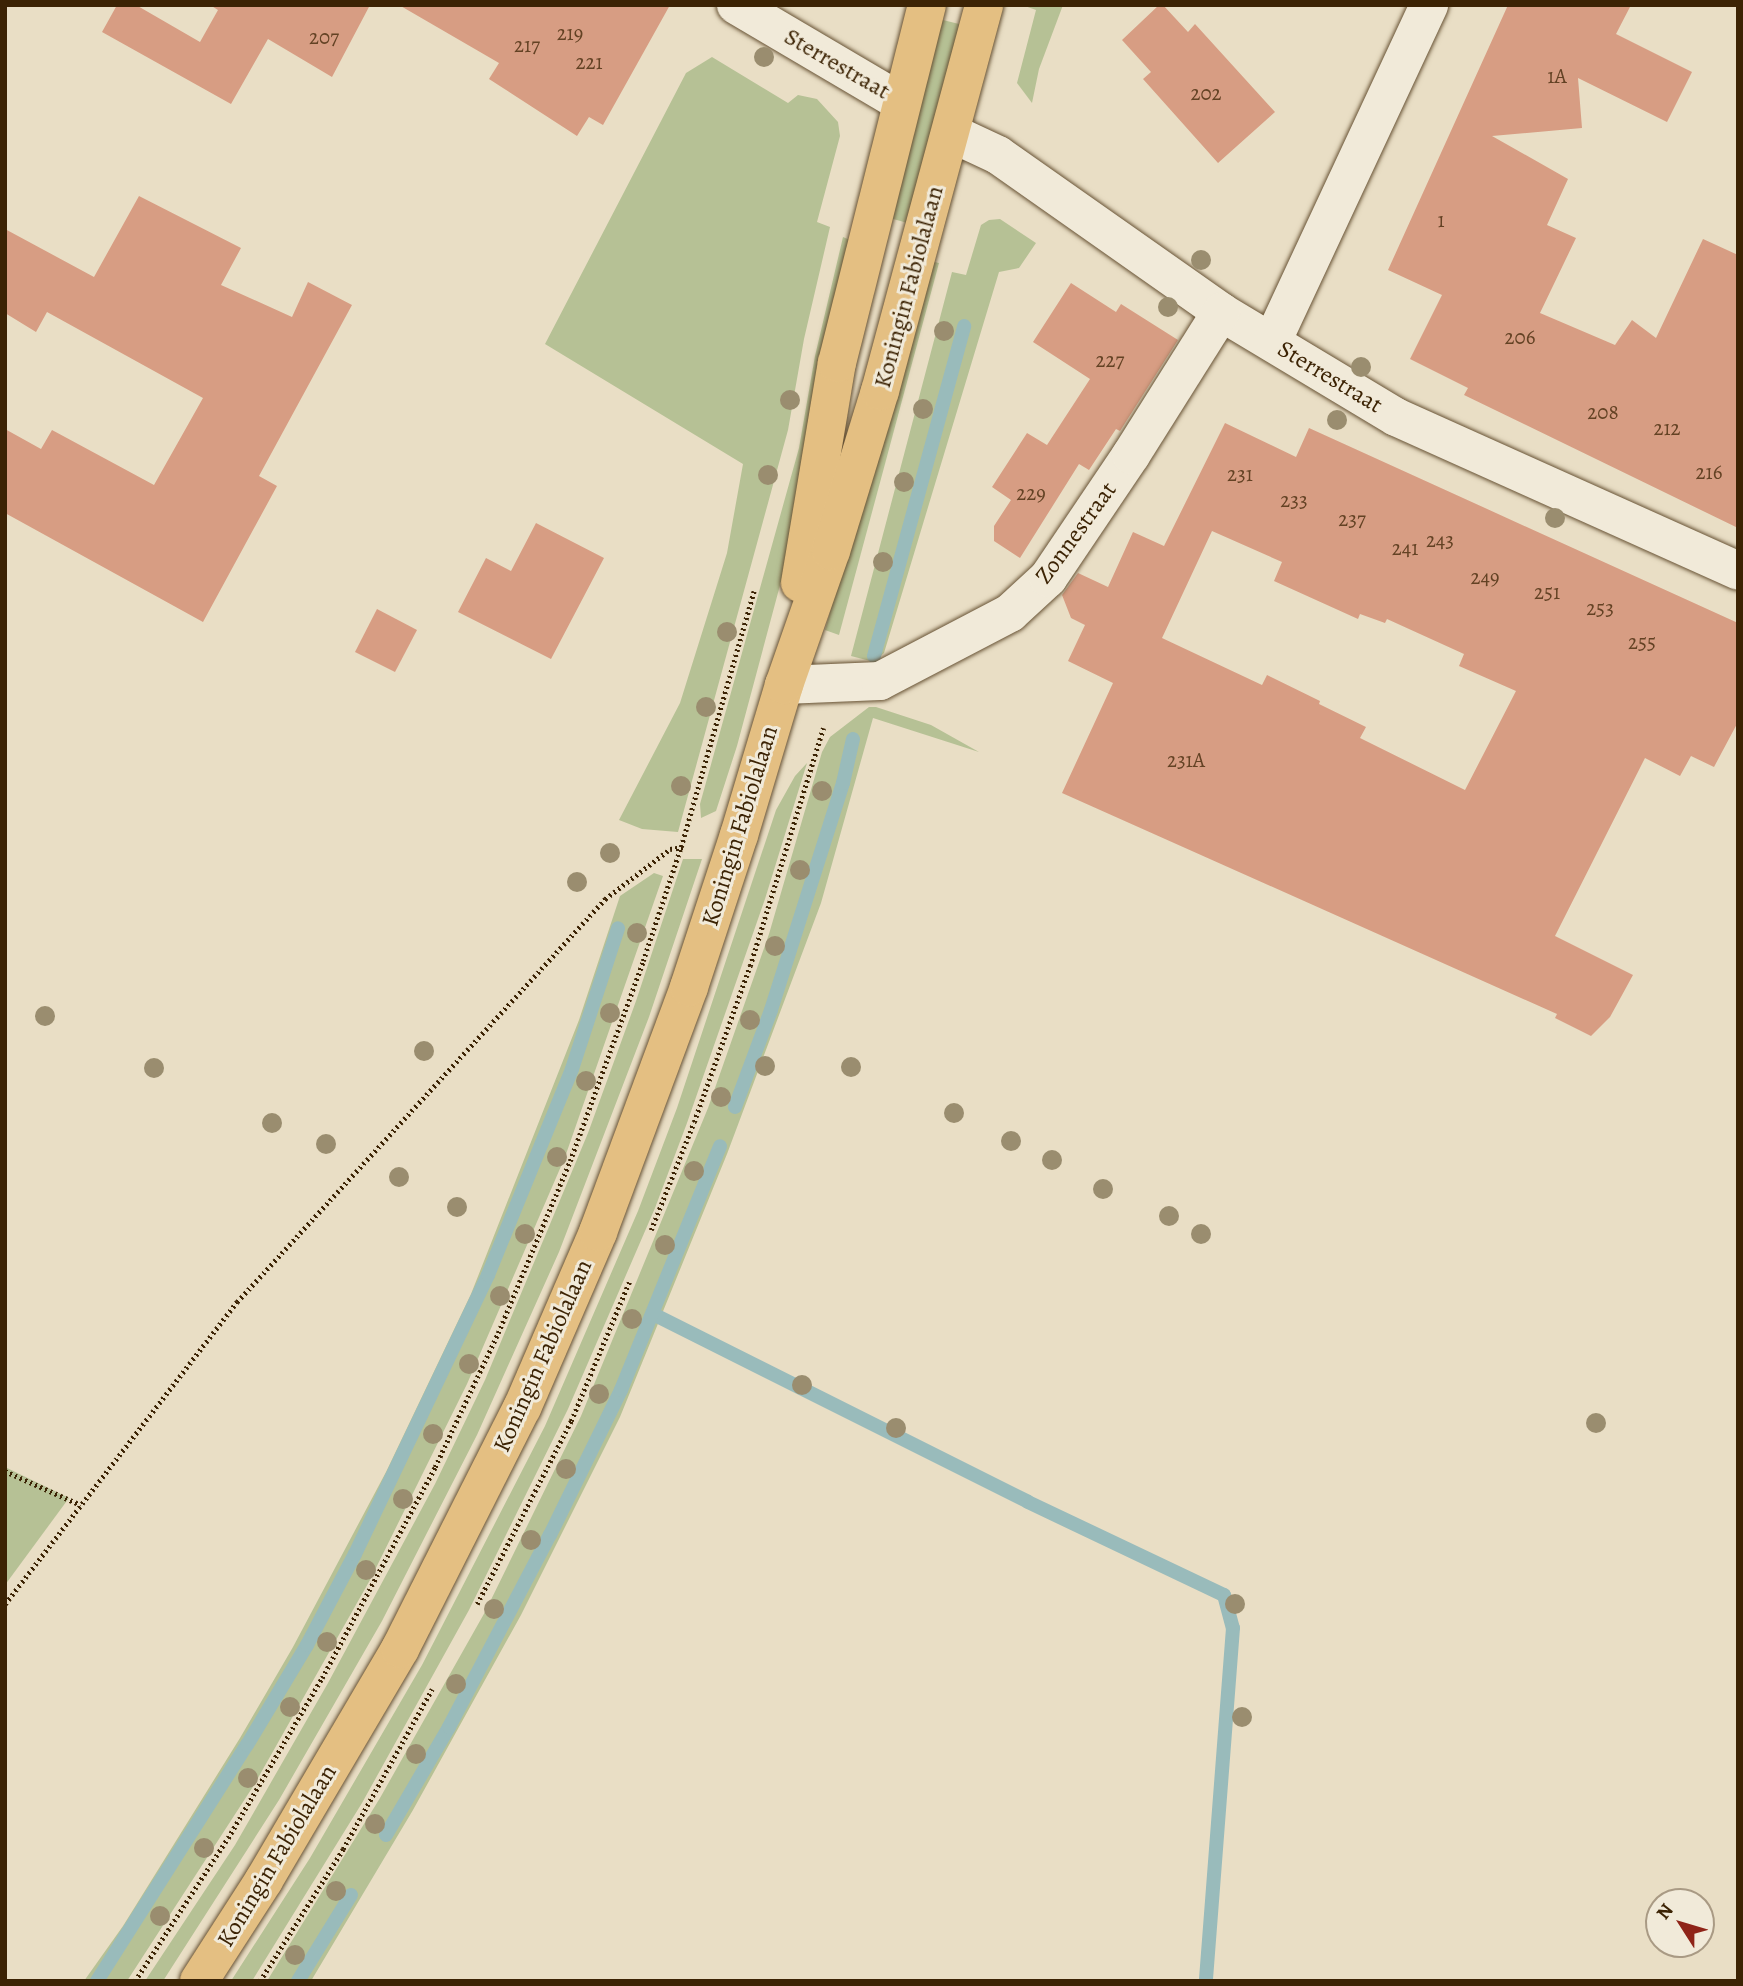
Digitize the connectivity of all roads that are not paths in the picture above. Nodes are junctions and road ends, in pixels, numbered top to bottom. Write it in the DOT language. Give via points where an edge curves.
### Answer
graph roads {
  1 [pos="736,5"];
  2 [pos="927,5"];
  3 [pos="984,5"];
  4 [pos="1429,5"];
  5 [pos="901,102"];
  6 [pos="951,133"];
  7 [pos="1221,312"];
  8 [pos="1272,342"];
  9 [pos="1738,571"];
  10 [pos="784,685"];
  11 [pos="199,1981"];
  1 -- 5 [label="street, Sterrestraat"];
  2 -- 5 [label="main road, Koningin Fabiolalaan"];
  3 -- 6 [label="main road, Koningin Fabiolalaan"];
  4 -- 8 [label="street"];
  5 -- 10 [label="main road, Koningin Fabiolalaan" via="837,363"];
  6 -- 7 [label="street, Sterrestraat" via="1032,177"];
  6 -- 10 [label="main road, Koningin Fabiolalaan" via="876,404"];
  7 -- 8 [label="street, Sterrestraat"];
  7 -- 10 [label="street, Zonnestraat" via="1048,578 1010,613 880,681"];
  8 -- 9 [label="street, Sterrestraat" via="1396,417"];
  10 -- 11 [label="main road, Koningin Fabiolalaan" via="739,835 642,1120 522,1408 400,1649"];
}
